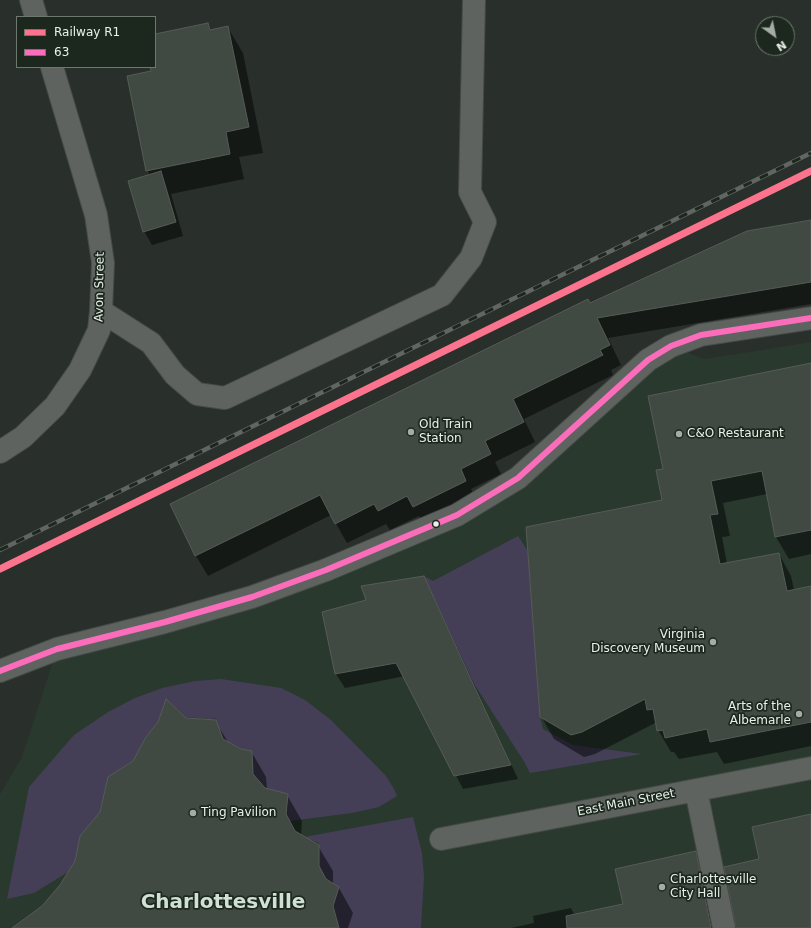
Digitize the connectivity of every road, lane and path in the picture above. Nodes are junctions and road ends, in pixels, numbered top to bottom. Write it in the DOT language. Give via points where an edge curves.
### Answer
graph roads {
  1 [pos="31,0"];
  2 [pos="474,0"];
  3 [pos="36,16"];
  4 [pos="52,68"];
  5 [pos="101,311"];
  6 [pos="811,318"];
  7 [pos="0,452"];
  8 [pos="0,671"];
  9 [pos="811,768"];
  10 [pos="696,790"];
  11 [pos="440,839"];
  12 [pos="724,928"];
  1 -- 3 [label="street"];
  2 -- 5 [label="street" via="470,192 485,222 472,258 442,295 226,398 197,394 175,375 151,343"];
  4 -- 5 [label="street, Avon Street" via="96,215 103,263"];
  5 -- 7 [label="street, Avon Street" via="99,330 80,370 55,406 23,437"];
  6 -- 8 [label="street" via="701,335 671,346 648,360 518,478 458,515 326,570 252,597 57,649"];
  9 -- 10 [label="street, East Main Street"];
  10 -- 11 [label="street, East Main Street"];
  10 -- 12 [label="street"];
}
